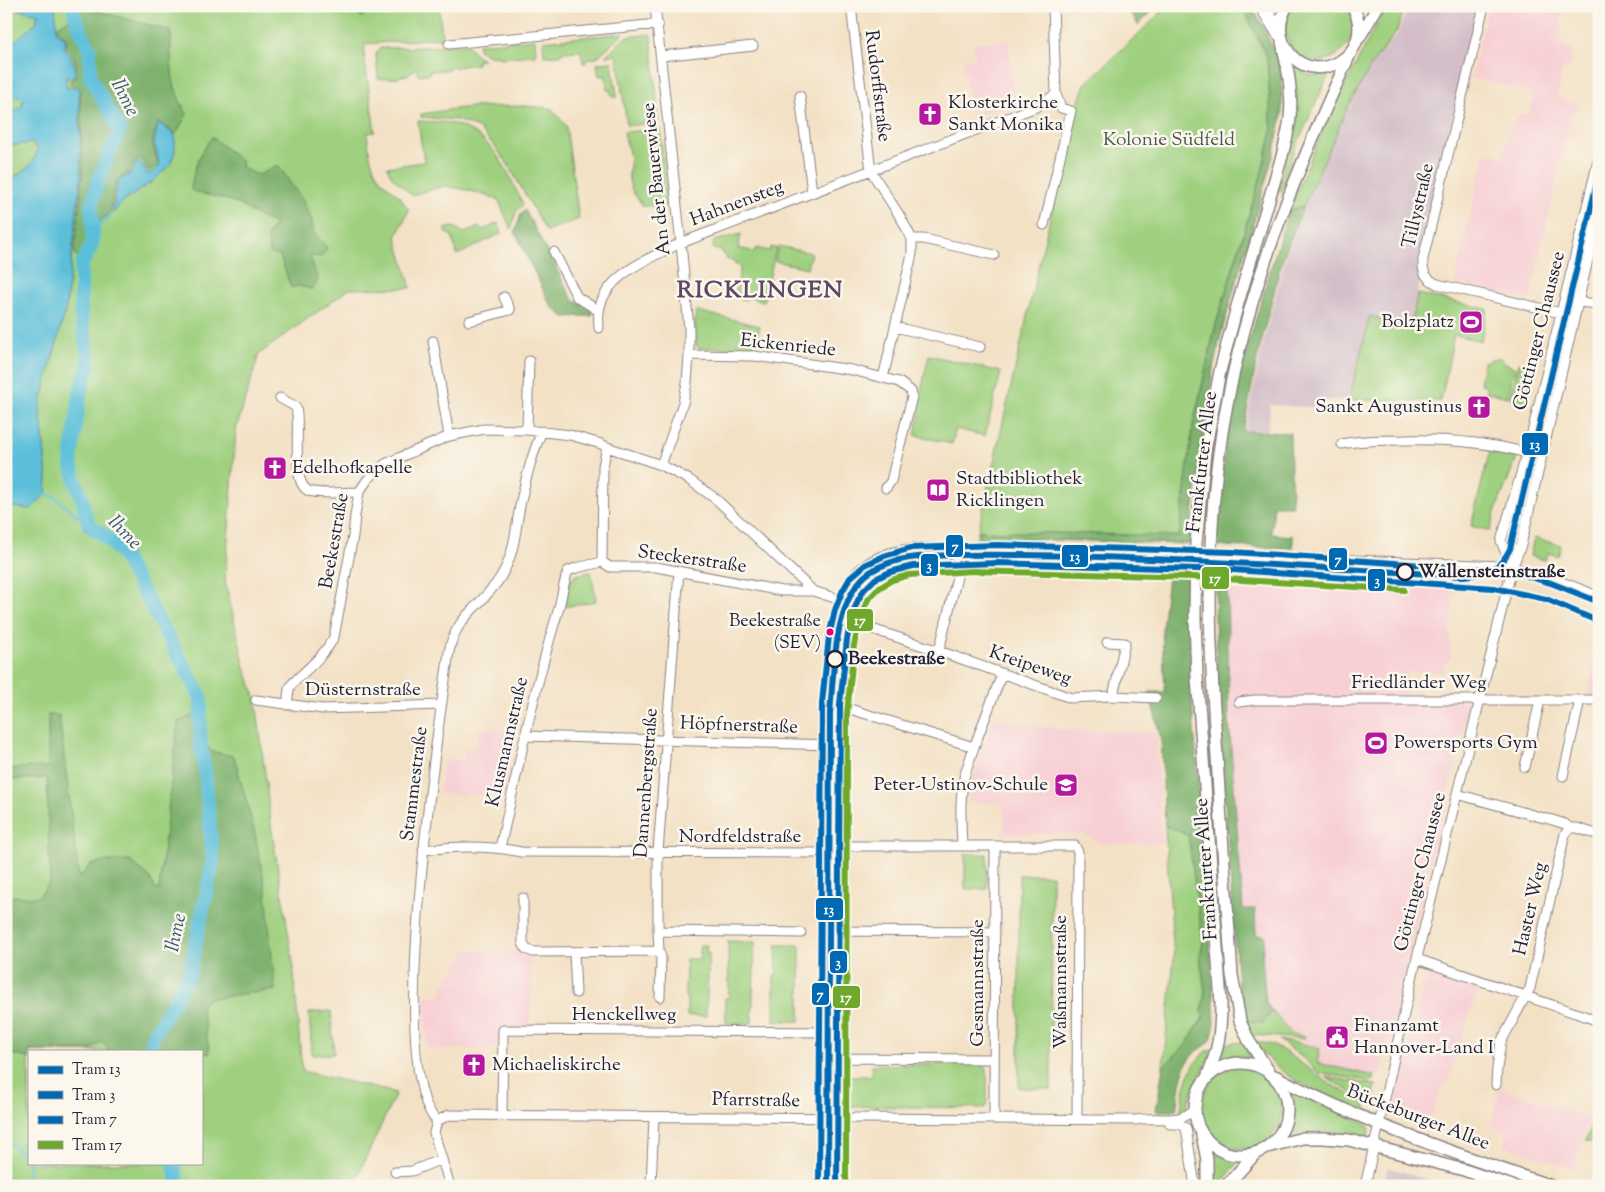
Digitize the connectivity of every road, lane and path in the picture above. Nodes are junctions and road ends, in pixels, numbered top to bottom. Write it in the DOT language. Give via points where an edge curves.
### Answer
graph roads {
  1 [pos="655,6"];
  2 [pos="851,6"];
  3 [pos="1053,6"];
  4 [pos="1262,6"];
  5 [pos="1287,6"];
  6 [pos="1352,6"];
  7 [pos="1378,6"];
  8 [pos="1484,6"];
  9 [pos="658,24"];
  10 [pos="1281,38"];
  11 [pos="449,44"];
  12 [pos="752,46"];
  13 [pos="1354,46"];
  14 [pos="661,56"];
  15 [pos="1056,94"];
  16 [pos="800,96"];
  17 [pos="1599,158"];
  18 [pos="871,171"];
  19 [pos="1596,178"];
  20 [pos="812,192"];
  21 [pos="1599,213"];
  22 [pos="1044,225"];
  23 [pos="1596,237"];
  24 [pos="912,239"];
  25 [pos="681,243"];
  26 [pos="554,252"];
  27 [pos="994,255"];
  28 [pos="504,297"];
  29 [pos="1577,302"];
  30 [pos="1599,304"];
  31 [pos="599,311"];
  32 [pos="1561,312"];
  33 [pos="469,321"];
  34 [pos="895,327"];
  35 [pos="599,328"];
  36 [pos="433,340"];
  37 [pos="980,347"];
  38 [pos="689,356"];
  39 [pos="529,361"];
  40 [pos="883,378"];
  41 [pos="280,398"];
  42 [pos="527,430"];
  43 [pos="542,432"];
  44 [pos="449,436"];
  45 [pos="1342,444"];
  46 [pos="607,447"];
  47 [pos="1527,453"];
  48 [pos="661,465"];
  49 [pos="886,488"];
  50 [pos="359,492"];
  51 [pos="964,548"];
  52 [pos="874,560"];
  53 [pos="602,562"];
  54 [pos="1512,568"];
  55 [pos="568,571"];
  56 [pos="679,571"];
  57 [pos="861,585"];
  58 [pos="812,591"];
  59 [pos="1599,598"];
  60 [pos="842,601"];
  61 [pos="857,615"];
  62 [pos="875,630"];
  63 [pos="1107,642"];
  64 [pos="939,651"];
  65 [pos="1002,674"];
  66 [pos="1113,696"];
  67 [pos="1156,698"];
  68 [pos="1480,699"];
  69 [pos="256,700"];
  70 [pos="1540,700"];
  71 [pos="1580,700"];
  72 [pos="1599,700"];
  73 [pos="1239,702"];
  74 [pos="287,705"];
  75 [pos="441,705"];
  76 [pos="840,706"];
  77 [pos="526,736"];
  78 [pos="666,740"];
  79 [pos="832,745"];
  80 [pos="974,747"];
  81 [pos="1525,767"];
  82 [pos="1563,776"];
  83 [pos="1457,794"];
  84 [pos="1570,828"];
  85 [pos="1599,835"];
  86 [pos="962,846"];
  87 [pos="995,846"];
  88 [pos="1075,846"];
  89 [pos="500,848"];
  90 [pos="423,850"];
  91 [pos="831,850"];
  92 [pos="658,852"];
  93 [pos="523,898"];
  94 [pos="658,931"];
  95 [pos="830,931"];
  96 [pos="994,932"];
  97 [pos="801,933"];
  98 [pos="659,951"];
  99 [pos="574,952"];
  100 [pos="1417,959"];
  101 [pos="576,993"];
  102 [pos="660,997"];
  103 [pos="1525,997"];
  104 [pos="1599,1021"];
  105 [pos="831,1032"];
  106 [pos="830,1058"];
  107 [pos="994,1059"];
  108 [pos="1271,1073"];
  109 [pos="1207,1077"];
  110 [pos="1496,1085"];
  111 [pos="1195,1109"];
  112 [pos="502,1116"];
  113 [pos="654,1117"];
  114 [pos="833,1117"];
  115 [pos="994,1119"];
  116 [pos="1077,1120"];
  117 [pos="1136,1120"];
  118 [pos="437,1121"];
  119 [pos="1379,1124"];
  120 [pos="1202,1133"];
  121 [pos="1269,1146"];
  122 [pos="1374,1146"];
  123 [pos="1256,1153"];
  124 [pos="442,1159"];
  125 [pos="395,1172"];
  126 [pos="450,1186"];
  127 [pos="651,1186"];
  128 [pos="825,1186"];
  129 [pos="840,1186"];
  130 [pos="1195,1186"];
  131 [pos="1207,1186"];
  132 [pos="1226,1186"];
  133 [pos="1365,1186"];
  134 [pos="1512,1186"];
  135 [pos="1551,1186"];
  1 -- 9 [label="street, An der Bauerwiese"];
  2 -- 18 [label="street, Rudorffstraße"];
  3 -- 15 [label="street"];
  4 -- 10 [label="highway"];
  5 -- 10 [label="main road" via="1283,13"];
  6 -- 13 [label="main road" via="1359,30"];
  7 -- 13 [label="main road, Frankfurter Allee"];
  8 -- 32 [label="street, Tillystraße" via="1423,259 1424,273 1428,280 1437,284"];
  9 -- 11 [label="street"];
  9 -- 14 [label="street, An der Bauerwiese"];
  10 -- 13 [label="main road" via="1295,59 1314,67 1334,65 1344,59"];
  10 -- 109 [label="main road, Frankfurter Allee" via="1290,85 1291,116 1220,370 1205,451 1196,543 1197,677 1221,1002 1219,1046"];
  12 -- 14 [label="street"];
  13 -- 108 [label="main road, Frankfurter Allee" via="1286,201 1253,298 1231,382 1214,500 1209,578 1210,652 1232,975 1240,1021 1249,1041"];
  14 -- 25 [label="street, An der Bauerwiese"];
  15 -- 18 [label="street, Hahnensteg" via="1036,107"];
  15 -- 22 [label="street" via="1061,108 1071,111"];
  16 -- 20 [label="street, Hahnensteg"];
  17 -- 19 [label="street, Göttinger Chaussee"];
  18 -- 20 [label="street, Hahnensteg"];
  18 -- 24 [label="street"];
  19 -- 32 [label="street, Göttinger Chaussee"];
  20 -- 25 [label="street, Hahnensteg"];
  21 -- 23 [label="street, Göttinger Chaussee"];
  23 -- 29 [label="street, Göttinger Chaussee"];
  24 -- 27 [label="street"];
  24 -- 34 [label="street" via="912,254"];
  25 -- 31 [label="street, Hahnensteg" via="618,277 606,293"];
  25 -- 38 [label="street, An der Bauerwiese"];
  26 -- 31 [label="street" via="577,297"];
  28 -- 33 [label="street" via="510,310"];
  29 -- 30 [label="street"];
  29 -- 54 [label="street, Göttinger Chaussee" via="1521,545"];
  31 -- 35 [label="street, Hahnensteg"];
  32 -- 47 [label="street, Göttinger Chaussee"];
  34 -- 37 [label="street"];
  34 -- 40 [label="street"];
  36 -- 44 [label="street"];
  38 -- 40 [label="street, Eickenriede" via="763,357 852,370"];
  38 -- 48 [label="street, An der Bauerwiese" via="683,403"];
  39 -- 42 [label="street"];
  40 -- 49 [label="street, Eickenriede" via="905,386 912,397 891,481"];
  41 -- 50 [label="street" via="296,407 297,465 299,482 303,487 317,492"];
  42 -- 43 [label="street, Beekestraße"];
  42 -- 44 [label="street, Beekestraße" via="484,429"];
  43 -- 46 [label="street, Beekestraße" via="570,435"];
  43 -- 75 [label="street, Stammestraße" via="524,487 511,556 499,580 455,631"];
  44 -- 50 [label="street, Beekestraße" via="385,464"];
  45 -- 47 [label="street" via="1362,440 1442,439 1489,444"];
  46 -- 48 [label="street, Beekestraße"];
  46 -- 53 [label="street" via="603,466"];
  47 -- 54 [label="street, Göttinger Chaussee" via="1501,541"];
  48 -- 58 [label="street, Beekestraße" via="716,499"];
  50 -- 74 [label="street, Beekestraße" via="354,536 334,636 320,657 292,684"];
  51 -- 52 [label="street" via="914,548 885,554"];
  51 -- 54 [label="street, bridge" via="1179,553"];
  51 -- 64 [label="street"];
  52 -- 57 [label="street"];
  52 -- 60 [label="street" via="858,572"];
  53 -- 55 [label="street, Steckerstraße"];
  53 -- 56 [label="street, Steckerstraße" via="610,567 656,567"];
  54 -- 59 [label="street" via="1534,572"];
  54 -- 68 [label="street, Göttinger Chaussee"];
  55 -- 77 [label="street, Klusmannstraße"];
  56 -- 58 [label="street, Steckerstraße" via="782,591"];
  56 -- 78 [label="street, Dannenbergstraße"];
  57 -- 60 [label="street"];
  57 -- 61 [label="street"];
  58 -- 60 [label="street, Beekestraße"];
  60 -- 61 [label="street, Beekestraße" via="854,607"];
  60 -- 79 [label="street" via="830,649 827,683 826,709"];
  61 -- 76 [label="street"];
  62 -- 64 [label="street, Kreipeweg"];
  63 -- 66 [label="street" via="1125,643"];
  64 -- 65 [label="street, Kreipeweg"];
  65 -- 66 [label="street, Kreipeweg" via="1071,698"];
  65 -- 80 [label="street"];
  66 -- 67 [label="street, Kreipeweg"];
  68 -- 70 [label="street, Friedländer Weg"];
  68 -- 73 [label="street, Friedländer Weg"];
  68 -- 83 [label="street, Göttinger Chaussee"];
  69 -- 74 [label="street, Düsternstraße"];
  70 -- 71 [label="street, Friedländer Weg"];
  70 -- 81 [label="street"];
  71 -- 72 [label="street, Friedländer Weg"];
  71 -- 82 [label="street"];
  74 -- 75 [label="street, Düsternstraße" via="323,710"];
  75 -- 90 [label="street, Stammestraße"];
  76 -- 79 [label="street"];
  76 -- 80 [label="street"];
  77 -- 78 [label="street, Höpfnerstraße"];
  77 -- 89 [label="street, Klusmannstraße"];
  78 -- 79 [label="street, Höpfnerstraße"];
  78 -- 92 [label="street, Dannenbergstraße"];
  79 -- 91 [label="street"];
  80 -- 86 [label="street" via="965,774"];
  83 -- 84 [label="street"];
  83 -- 100 [label="street, Göttinger Chaussee"];
  84 -- 85 [label="street"];
  84 -- 103 [label="street, Haster Weg" via="1565,834 1530,988"];
  86 -- 87 [label="street, Nordfeldstraße"];
  86 -- 91 [label="street, Nordfeldstraße"];
  87 -- 88 [label="street, Nordfeldstraße"];
  87 -- 96 [label="street, Gesmannstraße"];
  88 -- 116 [label="street, Waßmannstraße" via="1078,852"];
  89 -- 90 [label="street"];
  89 -- 92 [label="street, Nordfeldstraße" via="521,852"];
  90 -- 118 [label="street, Stammestraße" via="417,935 416,1044 424,1095 430,1115"];
  91 -- 92 [label="street, Nordfeldstraße"];
  91 -- 95 [label="street"];
  92 -- 94 [label="street, Dannenbergstraße"];
  93 -- 99 [label="street" via="523,943 526,949 533,952"];
  94 -- 97 [label="street"];
  94 -- 98 [label="street, Dannenbergstraße"];
  95 -- 96 [label="street"];
  95 -- 105 [label="street"];
  96 -- 107 [label="street, Gesmannstraße"];
  98 -- 99 [label="street"];
  98 -- 102 [label="street, Dannenbergstraße"];
  99 -- 101 [label="street"];
  100 -- 103 [label="street"];
  100 -- 119 [label="street, Göttinger Chaussee"];
  103 -- 104 [label="street"];
  103 -- 110 [label="street, Haster Weg" via="1501,1042"];
  105 -- 106 [label="street"];
  105 -- 112 [label="street, Henckellweg" via="503,1030"];
  106 -- 107 [label="street"];
  106 -- 114 [label="street"];
  107 -- 115 [label="street, Gesmannstraße"];
  108 -- 109 [label="main road" via="1250,1063 1232,1063 1214,1070"];
  108 -- 119 [label="main road, Bückeburger Allee" via="1325,1102"];
  108 -- 121 [label="main road" via="1284,1090 1288,1108 1281,1133"];
  109 -- 111 [label="main road" via="1198,1092"];
  111 -- 117 [label="street, Pfarrstraße" via="1179,1119"];
  111 -- 120 [label="main road"];
  112 -- 113 [label="street, Pfarrstraße"];
  112 -- 118 [label="street, Pfarrstraße" via="449,1115"];
  113 -- 114 [label="street, Pfarrstraße"];
  113 -- 127 [label="street"];
  114 -- 115 [label="street, Pfarrstraße"];
  114 -- 128 [label="street" via="826,1131"];
  114 -- 129 [label="street" via="840,1132"];
  115 -- 116 [label="street, Pfarrstraße"];
  116 -- 117 [label="street, Pfarrstraße"];
  117 -- 130 [label="street, Pfarrstraße" via="1144,1124 1180,1124 1186,1128"];
  118 -- 124 [label="street, Stammestraße" via="434,1133"];
  119 -- 122 [label="street, Göttinger Chaussee"];
  119 -- 135 [label="main road, Bückeburger Allee"];
  120 -- 123 [label="main road" via="1214,1146 1230,1154"];
  120 -- 131 [label="main road"];
  121 -- 122 [label="main road, Bückeburger Allee" via="1302,1138 1349,1140"];
  121 -- 123 [label="main road"];
  122 -- 133 [label="street, Göttinger Chaussee"];
  122 -- 134 [label="main road, Bückeburger Allee"];
  123 -- 132 [label="main road"];
  124 -- 125 [label="street" via="412,1171"];
  124 -- 126 [label="street, Stammestraße"];
}
